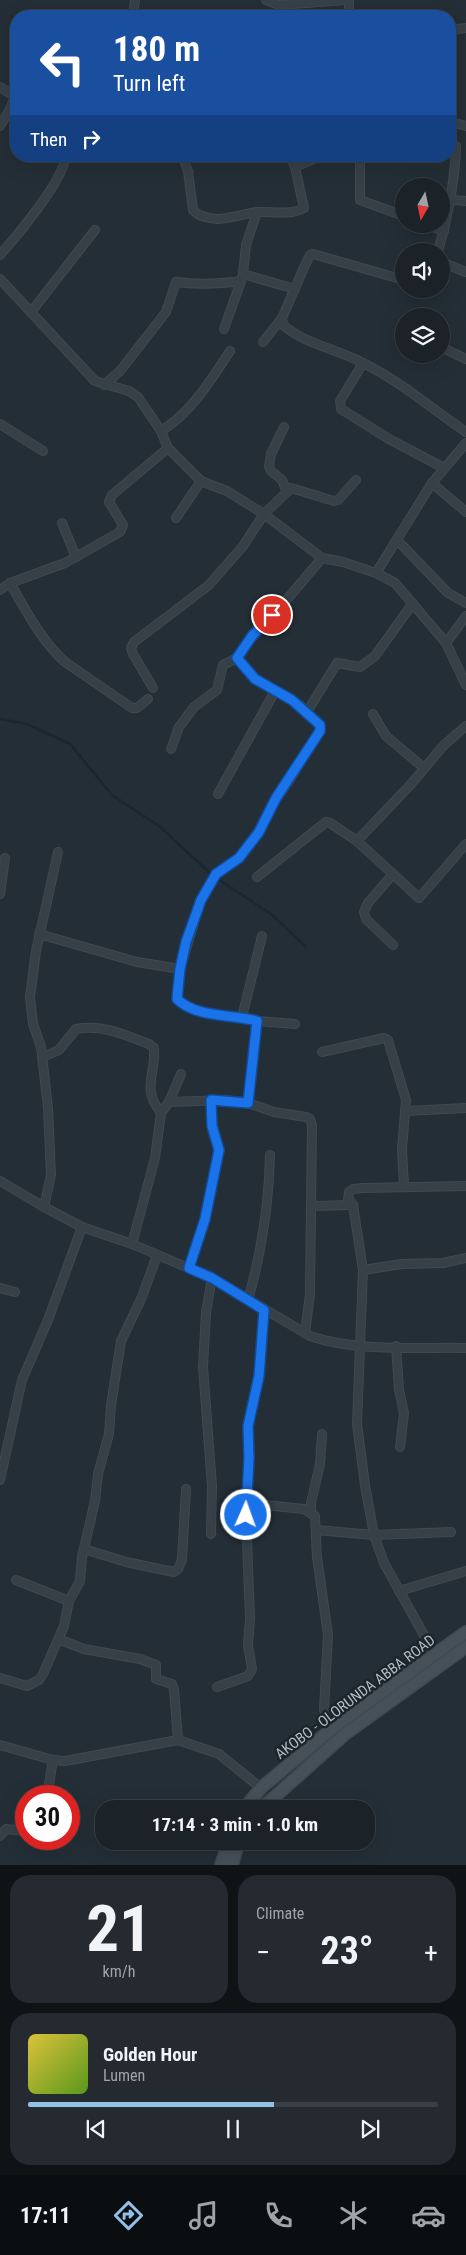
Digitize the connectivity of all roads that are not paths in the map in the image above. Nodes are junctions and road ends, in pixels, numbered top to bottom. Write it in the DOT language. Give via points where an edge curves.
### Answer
graph roads {
  1 [pos="266,0"];
  2 [pos="348,0"];
  3 [pos="10,109"];
  4 [pos="0,126"];
  5 [pos="63,162"];
  6 [pos="184,162"];
  7 [pos="293,162"];
  8 [pos="307,162"];
  9 [pos="360,162"];
  10 [pos="456,162"];
  11 [pos="295,167"];
  12 [pos="452,200"];
  13 [pos="466,202"];
  14 [pos="450,208"];
  15 [pos="257,212"];
  16 [pos="395,213"];
  17 [pos="94,230"];
  18 [pos="0,255"];
  19 [pos="450,266"];
  20 [pos="466,272"];
  21 [pos="395,277"];
  22 [pos="242,278"];
  23 [pos="0,279"];
  24 [pos="295,289"];
  25 [pos="31,312"];
  26 [pos="282,318"];
  27 [pos="224,329"];
  28 [pos="262,342"];
  29 [pos="230,351"];
  30 [pos="450,351"];
  31 [pos="466,359"];
  32 [pos="363,363"];
  33 [pos="104,385"];
  34 [pos="0,424"];
  35 [pos="284,427"];
  36 [pos="161,431"];
  37 [pos="466,432"];
  38 [pos="466,443"];
  39 [pos="168,448"];
  40 [pos="43,452"];
  41 [pos="444,468"];
  42 [pos="356,480"];
  43 [pos="201,481"];
  44 [pos="432,483"];
  45 [pos="287,492"];
  46 [pos="466,512"];
  47 [pos="264,514"];
  48 [pos="176,518"];
  49 [pos="62,523"];
  50 [pos="396,540"];
  51 [pos="76,557"];
  52 [pos="322,558"];
  53 [pos="376,573"];
  54 [pos="10,583"];
  55 [pos="0,590"];
  56 [pos="413,603"];
  57 [pos="466,603"];
  58 [pos="466,616"];
  59 [pos="446,643"];
  60 [pos="237,658"];
  61 [pos="466,685"];
  62 [pos="153,688"];
  63 [pos="275,690"];
  64 [pos="148,699"];
  65 [pos="306,712"];
  66 [pos="373,714"];
  67 [pos="466,726"];
  68 [pos="171,749"];
  69 [pos="424,768"];
  70 [pos="218,794"];
  71 [pos="357,841"];
  72 [pos="466,844"];
  73 [pos="58,852"];
  74 [pos="5,858"];
  75 [pos="393,874"];
  76 [pos="257,877"];
  77 [pos="0,894"];
  78 [pos="39,934"];
  79 [pos="262,936"];
  80 [pos="393,945"];
  81 [pos="180,969"];
  82 [pos="242,1017"];
  83 [pos="257,1021"];
  84 [pos="295,1024"];
  85 [pos="322,1052"];
  86 [pos="43,1057"];
  87 [pos="181,1074"];
  88 [pos="211,1100"];
  89 [pos="169,1102"];
  90 [pos="248,1103"];
  91 [pos="466,1108"];
  92 [pos="406,1111"];
  93 [pos="161,1113"];
  94 [pos="270,1155"];
  95 [pos="0,1181"];
  96 [pos="466,1186"];
  97 [pos="404,1187"];
  98 [pos="353,1205"];
  99 [pos="311,1206"];
  100 [pos="44,1207"];
  101 [pos="82,1227"];
  102 [pos="132,1244"];
  103 [pos="157,1254"];
  104 [pos="466,1258"];
  105 [pos="189,1268"];
  106 [pos="363,1270"];
  107 [pos="212,1278"];
  108 [pos="0,1288"];
  109 [pos="15,1292"];
  110 [pos="248,1300"];
  111 [pos="264,1310"];
  112 [pos="306,1333"];
  113 [pos="396,1346"];
  114 [pos="360,1347"];
  115 [pos="466,1348"];
  116 [pos="322,1434"];
  117 [pos="400,1447"];
  118 [pos="0,1480"];
  119 [pos="186,1490"];
  120 [pos="246,1498"];
  121 [pos="312,1512"];
  122 [pos="316,1530"];
  123 [pos="451,1532"];
  124 [pos="211,1534"];
  125 [pos="374,1535"];
  126 [pos="84,1549"];
  127 [pos="466,1571"];
  128 [pos="16,1580"];
  129 [pos="399,1592"];
  130 [pos="69,1601"];
  131 [pos="466,1632"];
  132 [pos="58,1640"];
  133 [pos="466,1646"];
  134 [pos="435,1655"];
  135 [pos="0,1678"];
  136 [pos="218,1687"];
  137 [pos="334,1727"];
  138 [pos="178,1740"];
  139 [pos="0,1745"];
  140 [pos="54,1760"];
  141 [pos="49,1785"];
  142 [pos="261,1788"];
  143 [pos="251,1800"];
  144 [pos="271,1800"];
  145 [pos="15,1830"];
  146 [pos="0,1836"];
  147 [pos="226,1850"];
  148 [pos="236,1850"];
  149 [pos="221,1865"];
  150 [pos="232,1865"];
  1 -- 2 [label="street" via="279,5"];
  3 -- 4 [label="street"];
  5 -- 18 [label="street" via="49,192"];
  6 -- 15 [label="street" via="195,213 218,219"];
  7 -- 11 [label="street"];
  8 -- 11 [label="street"];
  9 -- 16 [label="street" via="360,200"];
  10 -- 12 [label="street"];
  11 -- 15 [label="street" via="304,208 291,212"];
  12 -- 13 [label="street"];
  12 -- 14 [label="street"];
  15 -- 22 [label="street" via="246,245"];
  17 -- 25 [label="street"];
  19 -- 20 [label="street"];
  21 -- 24 [label="street" via="313,254 306,262"];
  22 -- 24 [label="street"];
  22 -- 27 [label="street"];
  22 -- 33 [label="street" via="201,284 176,282 166,312 120,371"];
  23 -- 25 [label="street"];
  24 -- 26 [label="street"];
  25 -- 33 [label="street" via="95,381"];
  26 -- 28 [label="street"];
  26 -- 32 [label="street" via="283,324 302,338"];
  29 -- 36 [label="street" via="187,410"];
  30 -- 31 [label="street"];
  32 -- 37 [label="street" via="397,382"];
  32 -- 41 [label="street" via="340,401 341,409"];
  33 -- 36 [label="street" via="129,391 138,397"];
  34 -- 40 [label="street"];
  35 -- 45 [label="street" via="269,464"];
  36 -- 39 [label="street"];
  38 -- 41 [label="street"];
  39 -- 43 [label="street"];
  39 -- 51 [label="street" via="110,498 123,525 120,532"];
  41 -- 44 [label="street"];
  42 -- 45 [label="street" via="338,500 291,488"];
  43 -- 47 [label="street" via="227,491"];
  43 -- 48 [label="street"];
  44 -- 46 [label="street"];
  44 -- 50 [label="street"];
  45 -- 47 [label="street"];
  47 -- 52 [label="street"];
  47 -- 62 [label="street" via="243,546 209,585 134,642 133,654"];
  49 -- 51 [label="street"];
  50 -- 53 [label="street"];
  50 -- 57 [label="street" via="448,593"];
  51 -- 54 [label="street"];
  52 -- 53 [label="street"];
  52 -- 60 [label="street" via="252,636"];
  53 -- 56 [label="street" via="395,583"];
  54 -- 55 [label="street"];
  54 -- 64 [label="street" via="34,626 65,662 132,708"];
  56 -- 59 [label="street"];
  56 -- 65 [label="street" via="375,656 360,667 337,663"];
  58 -- 59 [label="street"];
  59 -- 61 [label="street"];
  60 -- 63 [label="street" via="255,679"];
  60 -- 68 [label="street" via="223,665 217,690 194,707 179,728"];
  63 -- 65 [label="street"];
  63 -- 70 [label="street"];
  65 -- 81 [label="street" via="320,725 320,731 276,798 259,832 239,858 220,870 208,887 198,906"];
  66 -- 69 [label="street" via="386,736"];
  67 -- 69 [label="street"];
  69 -- 71 [label="street"];
  71 -- 75 [label="street"];
  71 -- 76 [label="street" via="330,822 321,823"];
  72 -- 75 [label="street" via="419,898"];
  73 -- 78 [label="street"];
  74 -- 77 [label="street"];
  75 -- 80 [label="street" via="364,912 366,919"];
  78 -- 81 [label="street" via="112,956"];
  78 -- 86 [label="street" via="31,977 30,1008"];
  79 -- 82 [label="street"];
  81 -- 82 [label="street" via="177,999 182,1004 205,1012"];
  82 -- 83 [label="street"];
  83 -- 84 [label="street"];
  83 -- 90 [label="street"];
  85 -- 92 [label="street" via="384,1038 390,1046 406,1100"];
  86 -- 93 [label="street" via="59,1050 76,1029 88,1027 114,1031 149,1044 154,1048 151,1099"];
  86 -- 100 [label="street" via="51,1159"];
  87 -- 89 [label="street"];
  88 -- 89 [label="street"];
  88 -- 90 [label="street"];
  88 -- 105 [label="street" via="212,1126 219,1150 205,1219"];
  89 -- 93 [label="street"];
  90 -- 99 [label="street" via="310,1119 313,1138"];
  91 -- 92 [label="street"];
  92 -- 97 [label="street" via="402,1150"];
  93 -- 102 [label="street" via="154,1158"];
  94 -- 110 [label="street" via="267,1201"];
  95 -- 100 [label="street"];
  96 -- 97 [label="street"];
  97 -- 98 [label="street" via="353,1189 348,1199"];
  98 -- 99 [label="street"];
  98 -- 106 [label="street"];
  99 -- 112 [label="street"];
  100 -- 101 [label="street"];
  101 -- 102 [label="street"];
  101 -- 118 [label="street" via="22,1380"];
  102 -- 103 [label="street"];
  103 -- 105 [label="street"];
  103 -- 126 [label="street" via="142,1297 121,1341 108,1443 98,1474"];
  104 -- 106 [label="street"];
  105 -- 107 [label="street"];
  106 -- 114 [label="street"];
  107 -- 110 [label="street"];
  107 -- 124 [label="street" via="206,1312 203,1367 212,1486"];
  108 -- 109 [label="street"];
  110 -- 111 [label="street"];
  111 -- 112 [label="street"];
  111 -- 120 [label="street" via="259,1376 249,1420"];
  112 -- 114 [label="street" via="323,1340"];
  113 -- 114 [label="street"];
  113 -- 115 [label="street"];
  113 -- 117 [label="street" via="404,1413"];
  114 -- 125 [label="street" via="358,1447"];
  116 -- 121 [label="street"];
  119 -- 126 [label="street" via="182,1560 174,1572"];
  120 -- 121 [label="street" via="265,1505"];
  120 -- 136 [label="street" via="251,1673"];
  121 -- 122 [label="street"];
  122 -- 125 [label="street"];
  122 -- 137 [label="street" via="328,1635 324,1710"];
  123 -- 125 [label="street"];
  125 -- 129 [label="street"];
  126 -- 130 [label="street" via="80,1581"];
  127 -- 129 [label="street"];
  128 -- 130 [label="street"];
  129 -- 134 [label="street"];
  130 -- 132 [label="street" via="66,1621"];
  131 -- 134 [label="main road, AKOBO - OLORUNDA ABBA ROAD"];
  132 -- 135 [label="street" via="43,1674 34,1684 27,1686"];
  132 -- 138 [label="street" via="156,1665 156,1679 172,1684 174,1689"];
  133 -- 144 [label="main road, AKOBO - OLORUNDA ABBA ROAD" via="345,1734"];
  134 -- 137 [label="main road, AKOBO - OLORUNDA ABBA ROAD"];
  137 -- 142 [label="main road, AKOBO - OLORUNDA ABBA ROAD"];
  138 -- 140 [label="street" via="73,1760"];
  138 -- 142 [label="street" via="219,1754"];
  139 -- 140 [label="street"];
  140 -- 141 [label="street"];
  142 -- 143 [label="main road, AKOBO - OLORUNDA ABBA ROAD"];
  145 -- 146 [label="street" via="6,1829"];
  147 -- 149 [label="main road"];
  148 -- 150 [label="main road"];
}
